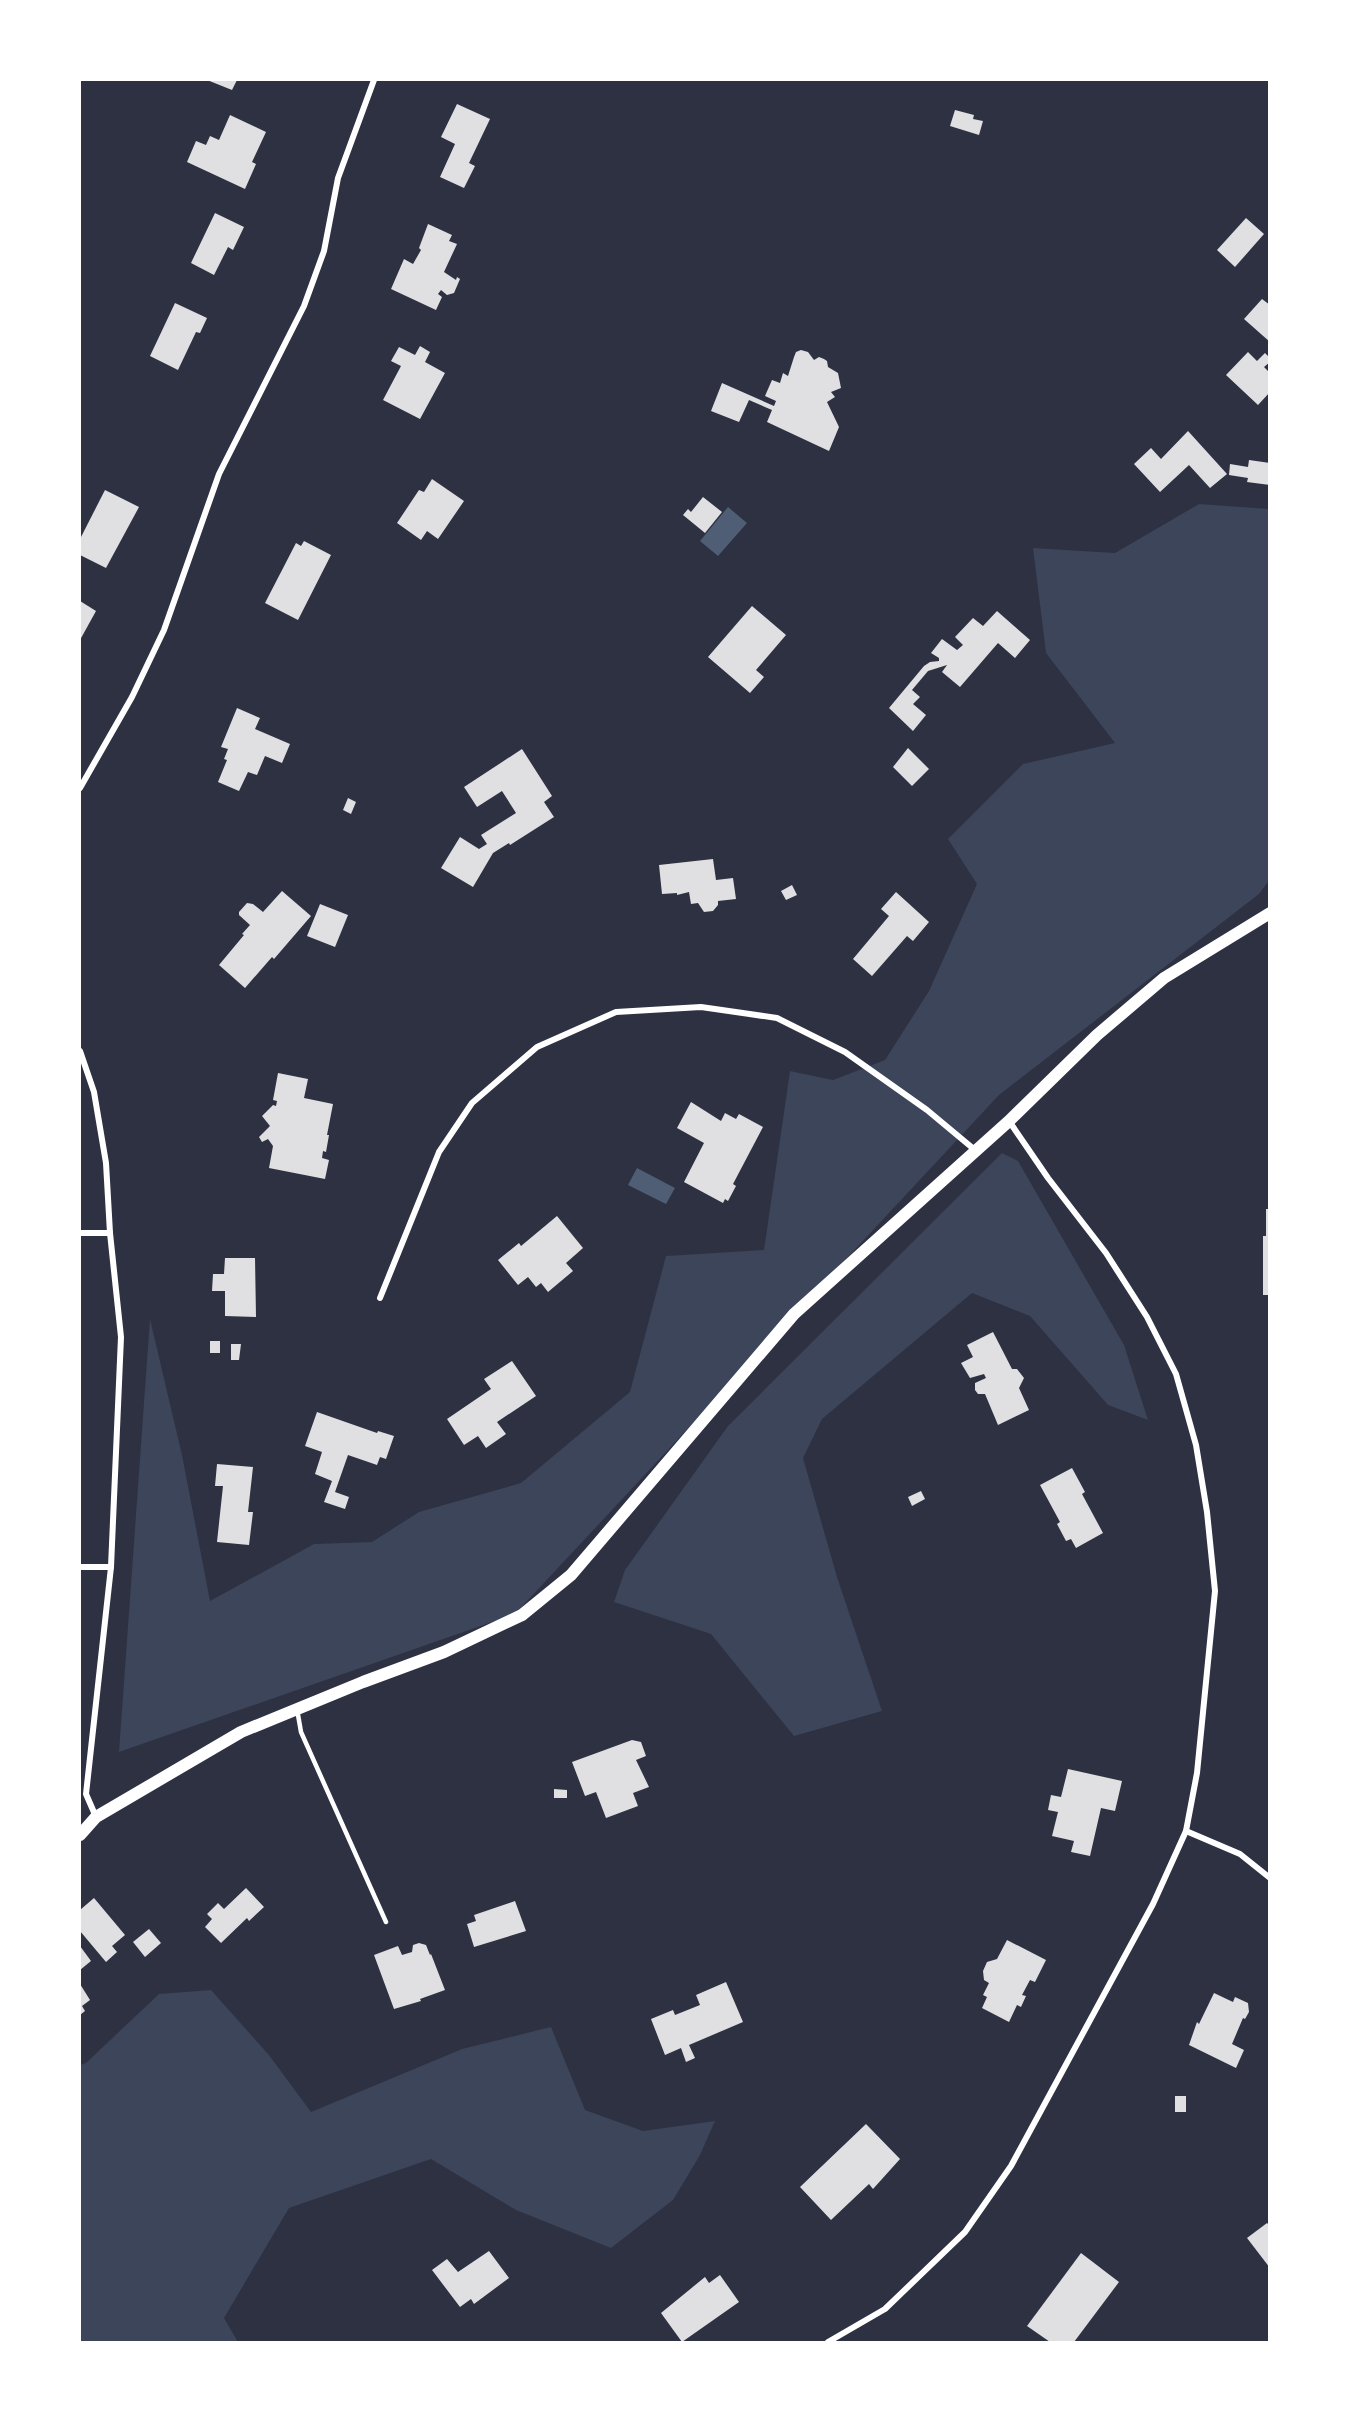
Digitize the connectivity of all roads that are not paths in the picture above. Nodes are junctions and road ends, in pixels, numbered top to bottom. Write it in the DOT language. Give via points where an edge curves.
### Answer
graph roads {
  1 [pos="374,80"];
  2 [pos="80,788"];
  3 [pos="1269,913"];
  4 [pos="80,1051"];
  5 [pos="1009,1121"];
  6 [pos="975,1150"];
  7 [pos="80,1233"];
  8 [pos="110,1233"];
  9 [pos="380,1298"];
  10 [pos="111,1566"];
  11 [pos="80,1567"];
  12 [pos="297,1709"];
  13 [pos="96,1817"];
  14 [pos="1186,1831"];
  15 [pos="80,1835"];
  16 [pos="1269,1878"];
  17 [pos="386,1922"];
  18 [pos="828,2343"];
  1 -- 2 [label="street" via="338,178 324,251 304,306 219,474 164,630 132,697"];
  3 -- 5 [label="main road" via="1164,978 1097,1035"];
  4 -- 8 [label="street" via="94,1092 106,1163"];
  5 -- 6 [label="main road"];
  5 -- 14 [label="street" via="1106,1253 1147,1317 1176,1374 1196,1446 1215,1591 1197,1773"];
  6 -- 9 [label="street" via="927,1110 845,1052 777,1018 701,1007 616,1012 537,1047 472,1102 440,1152"];
  6 -- 12 [label="main road" via="794,1314 571,1575 522,1615 444,1652"];
  7 -- 8 [label="street"];
  8 -- 10 [label="street" via="121,1337"];
  10 -- 11 [label="street"];
  10 -- 13 [label="street" via="86,1791"];
  12 -- 13 [label="main road" via="241,1732"];
  12 -- 17 [label="lane" via="301,1732"];
  13 -- 15 [label="main road"];
  14 -- 16 [label="street" via="1240,1854"];
  14 -- 18 [label="street" via="1153,1904 1011,2166 965,2232 885,2309"];
}
